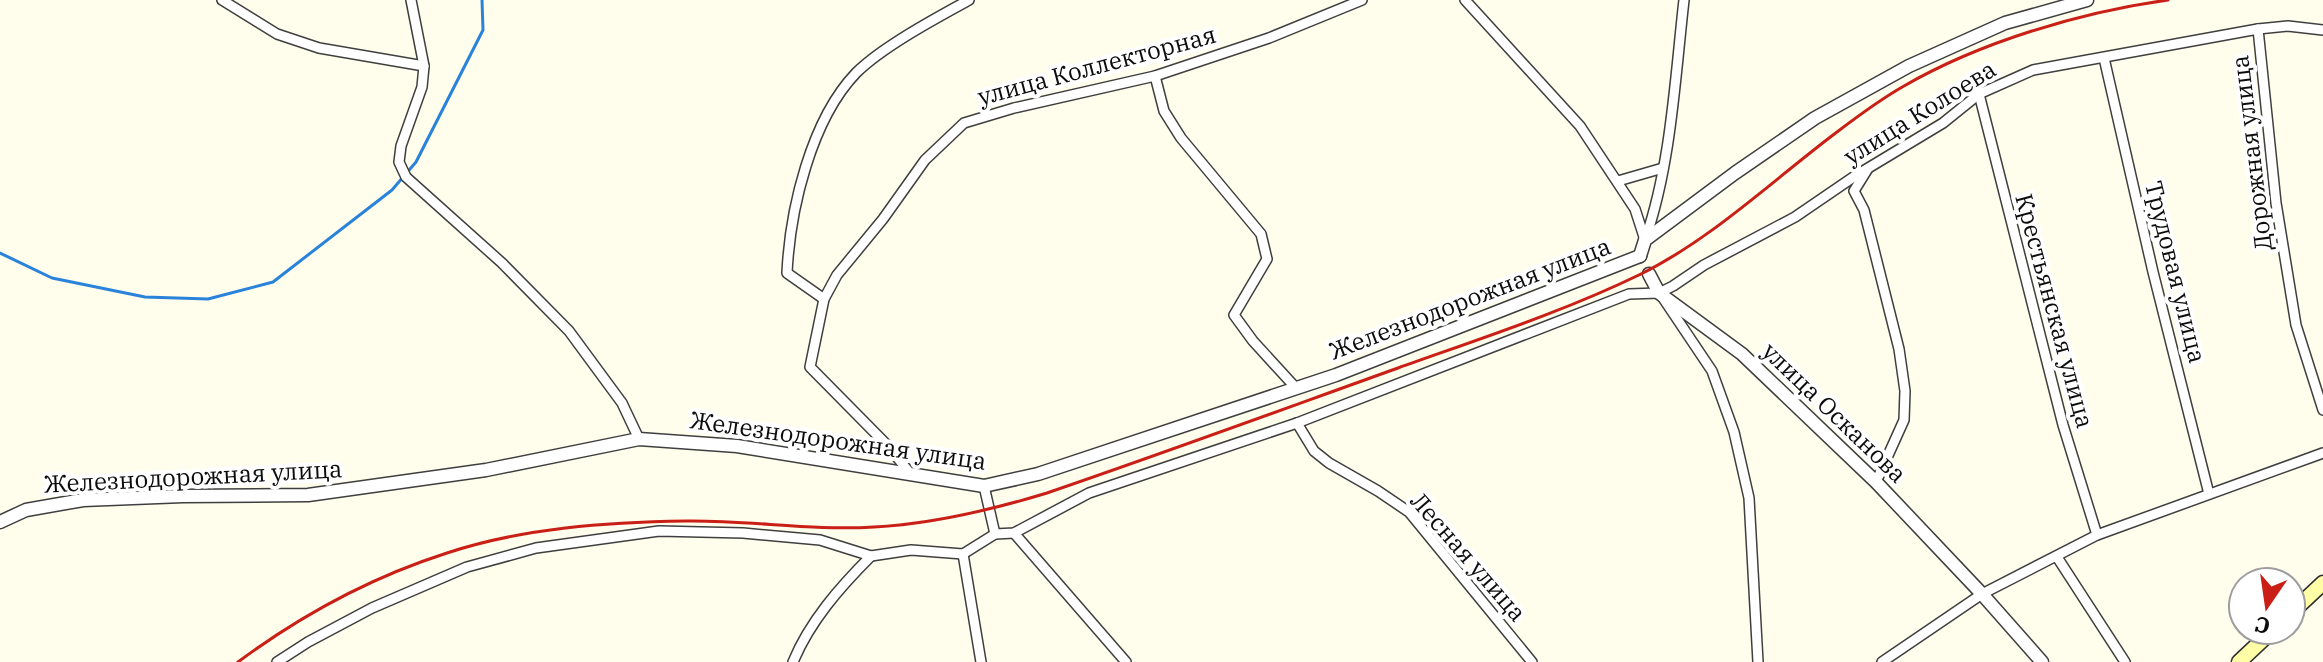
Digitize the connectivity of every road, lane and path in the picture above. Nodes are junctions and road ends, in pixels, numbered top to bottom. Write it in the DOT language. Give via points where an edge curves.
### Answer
graph roads {
  1 [pos="222,0"];
  2 [pos="411,0"];
  3 [pos="969,0"];
  4 [pos="1362,0"];
  5 [pos="1465,0"];
  6 [pos="1684,0"];
  7 [pos="2087,0"];
  8 [pos="2258,29"];
  9 [pos="2323,30"];
  10 [pos="2104,58"];
  11 [pos="424,66"];
  12 [pos="1155,76"];
  13 [pos="1979,94"];
  14 [pos="1663,168"];
  15 [pos="1867,168"];
  16 [pos="1618,181"];
  17 [pos="1654,213"];
  18 [pos="1670,223"];
  19 [pos="1645,240"];
  20 [pos="1645,266"];
  21 [pos="1659,293"];
  22 [pos="824,299"];
  23 [pos="1296,388"];
  24 [pos="2323,410"];
  25 [pos="1297,423"];
  26 [pos="639,439"];
  27 [pos="2323,453"];
  28 [pos="910,473"];
  29 [pos="1876,482"];
  30 [pos="984,486"];
  31 [pos="2209,494"];
  32 [pos="0,522"];
  33 [pos="1014,533"];
  34 [pos="995,534"];
  35 [pos="2097,535"];
  36 [pos="963,554"];
  37 [pos="871,556"];
  38 [pos="2057,557"];
  39 [pos="2323,583"];
  40 [pos="1982,594"];
  41 [pos="2307,598"];
  42 [pos="2256,646"];
  43 [pos="277,662"];
  44 [pos="793,662"];
  45 [pos="981,662"];
  46 [pos="1126,662"];
  47 [pos="1532,662"];
  48 [pos="1758,662"];
  49 [pos="1882,662"];
  50 [pos="2042,662"];
  51 [pos="2125,662"];
  52 [pos="2239,662"];
  1 -- 11 [label="street" via="277,34 319,48"];
  2 -- 11 [label="street"];
  3 -- 22 [label="street" via="857,73 824,121 802,178 787,273"];
  4 -- 12 [label="street, улица Коллекторная"];
  5 -- 16 [label="street" via="1580,126"];
  6 -- 14 [label="street"];
  7 -- 18 [label="street" via="2005,23 1909,66 1815,118"];
  8 -- 9 [label="street, улица Колоева"];
  8 -- 10 [label="street, улица Колоева"];
  8 -- 24 [label="street, Дорожная улица" via="2276,203 2296,325"];
  10 -- 13 [label="street, улица Колоева" via="2033,70"];
  10 -- 31 [label="street, Трудовая улица"];
  11 -- 26 [label="street" via="401,146 399,162 406,177 569,331 622,403"];
  12 -- 22 [label="street, улица Коллекторная" via="964,123 925,160"];
  12 -- 23 [label="street" via="1164,111 1181,138 1261,234 1267,259 1234,315"];
  13 -- 15 [label="street, улица Колоева" via="1943,123"];
  13 -- 35 [label="street, Крестьянская улица" via="2063,425"];
  14 -- 16 [label="street"];
  14 -- 17 [label="street"];
  15 -- 21 [label="street, улица Колоева" via="1795,217"];
  15 -- 29 [label="street" via="1854,191 1864,210 1905,391 1904,420"];
  16 -- 19 [label="street"];
  17 -- 18 [label="street"];
  17 -- 19 [label="street"];
  18 -- 19 [label="street"];
  19 -- 20 [label="street"];
  20 -- 21 [label="street, улица Осканова"];
  20 -- 23 [label="street, Железнодорожная улица"];
  21 -- 25 [label="street" via="1629,294"];
  21 -- 29 [label="street, улица Осканова" via="1742,354"];
  21 -- 48 [label="street" via="1712,371 1734,432 1749,498"];
  22 -- 28 [label="street" via="810,367"];
  23 -- 30 [label="street, Железнодорожная улица" via="1038,474"];
  25 -- 33 [label="street" via="1089,493"];
  25 -- 47 [label="street, Лесная улица" via="1314,451 1329,463 1409,512"];
  26 -- 28 [label="street, Железнодорожная улица" via="737,446"];
  26 -- 32 [label="street, Железнодорожная улица" via="486,470 308,495 83,500 26,510"];
  27 -- 31 [label="street"];
  28 -- 30 [label="street, Железнодорожная улица"];
  29 -- 40 [label="street, улица Осканова"];
  30 -- 34 [label="street"];
  31 -- 35 [label="street"];
  33 -- 34 [label="street"];
  33 -- 46 [label="street"];
  34 -- 36 [label="street"];
  35 -- 38 [label="street"];
  36 -- 37 [label="street" via="911,550"];
  36 -- 45 [label="street"];
  37 -- 43 [label="street" via="820,540 701,532 659,531 536,548 467,567 372,608"];
  37 -- 44 [label="street" via="838,588"];
  38 -- 40 [label="street"];
  38 -- 51 [label="street"];
  39 -- 41 [label="main road"];
  40 -- 49 [label="street"];
  40 -- 50 [label="street, улица Осканова"];
  42 -- 52 [label="main road"];
}
